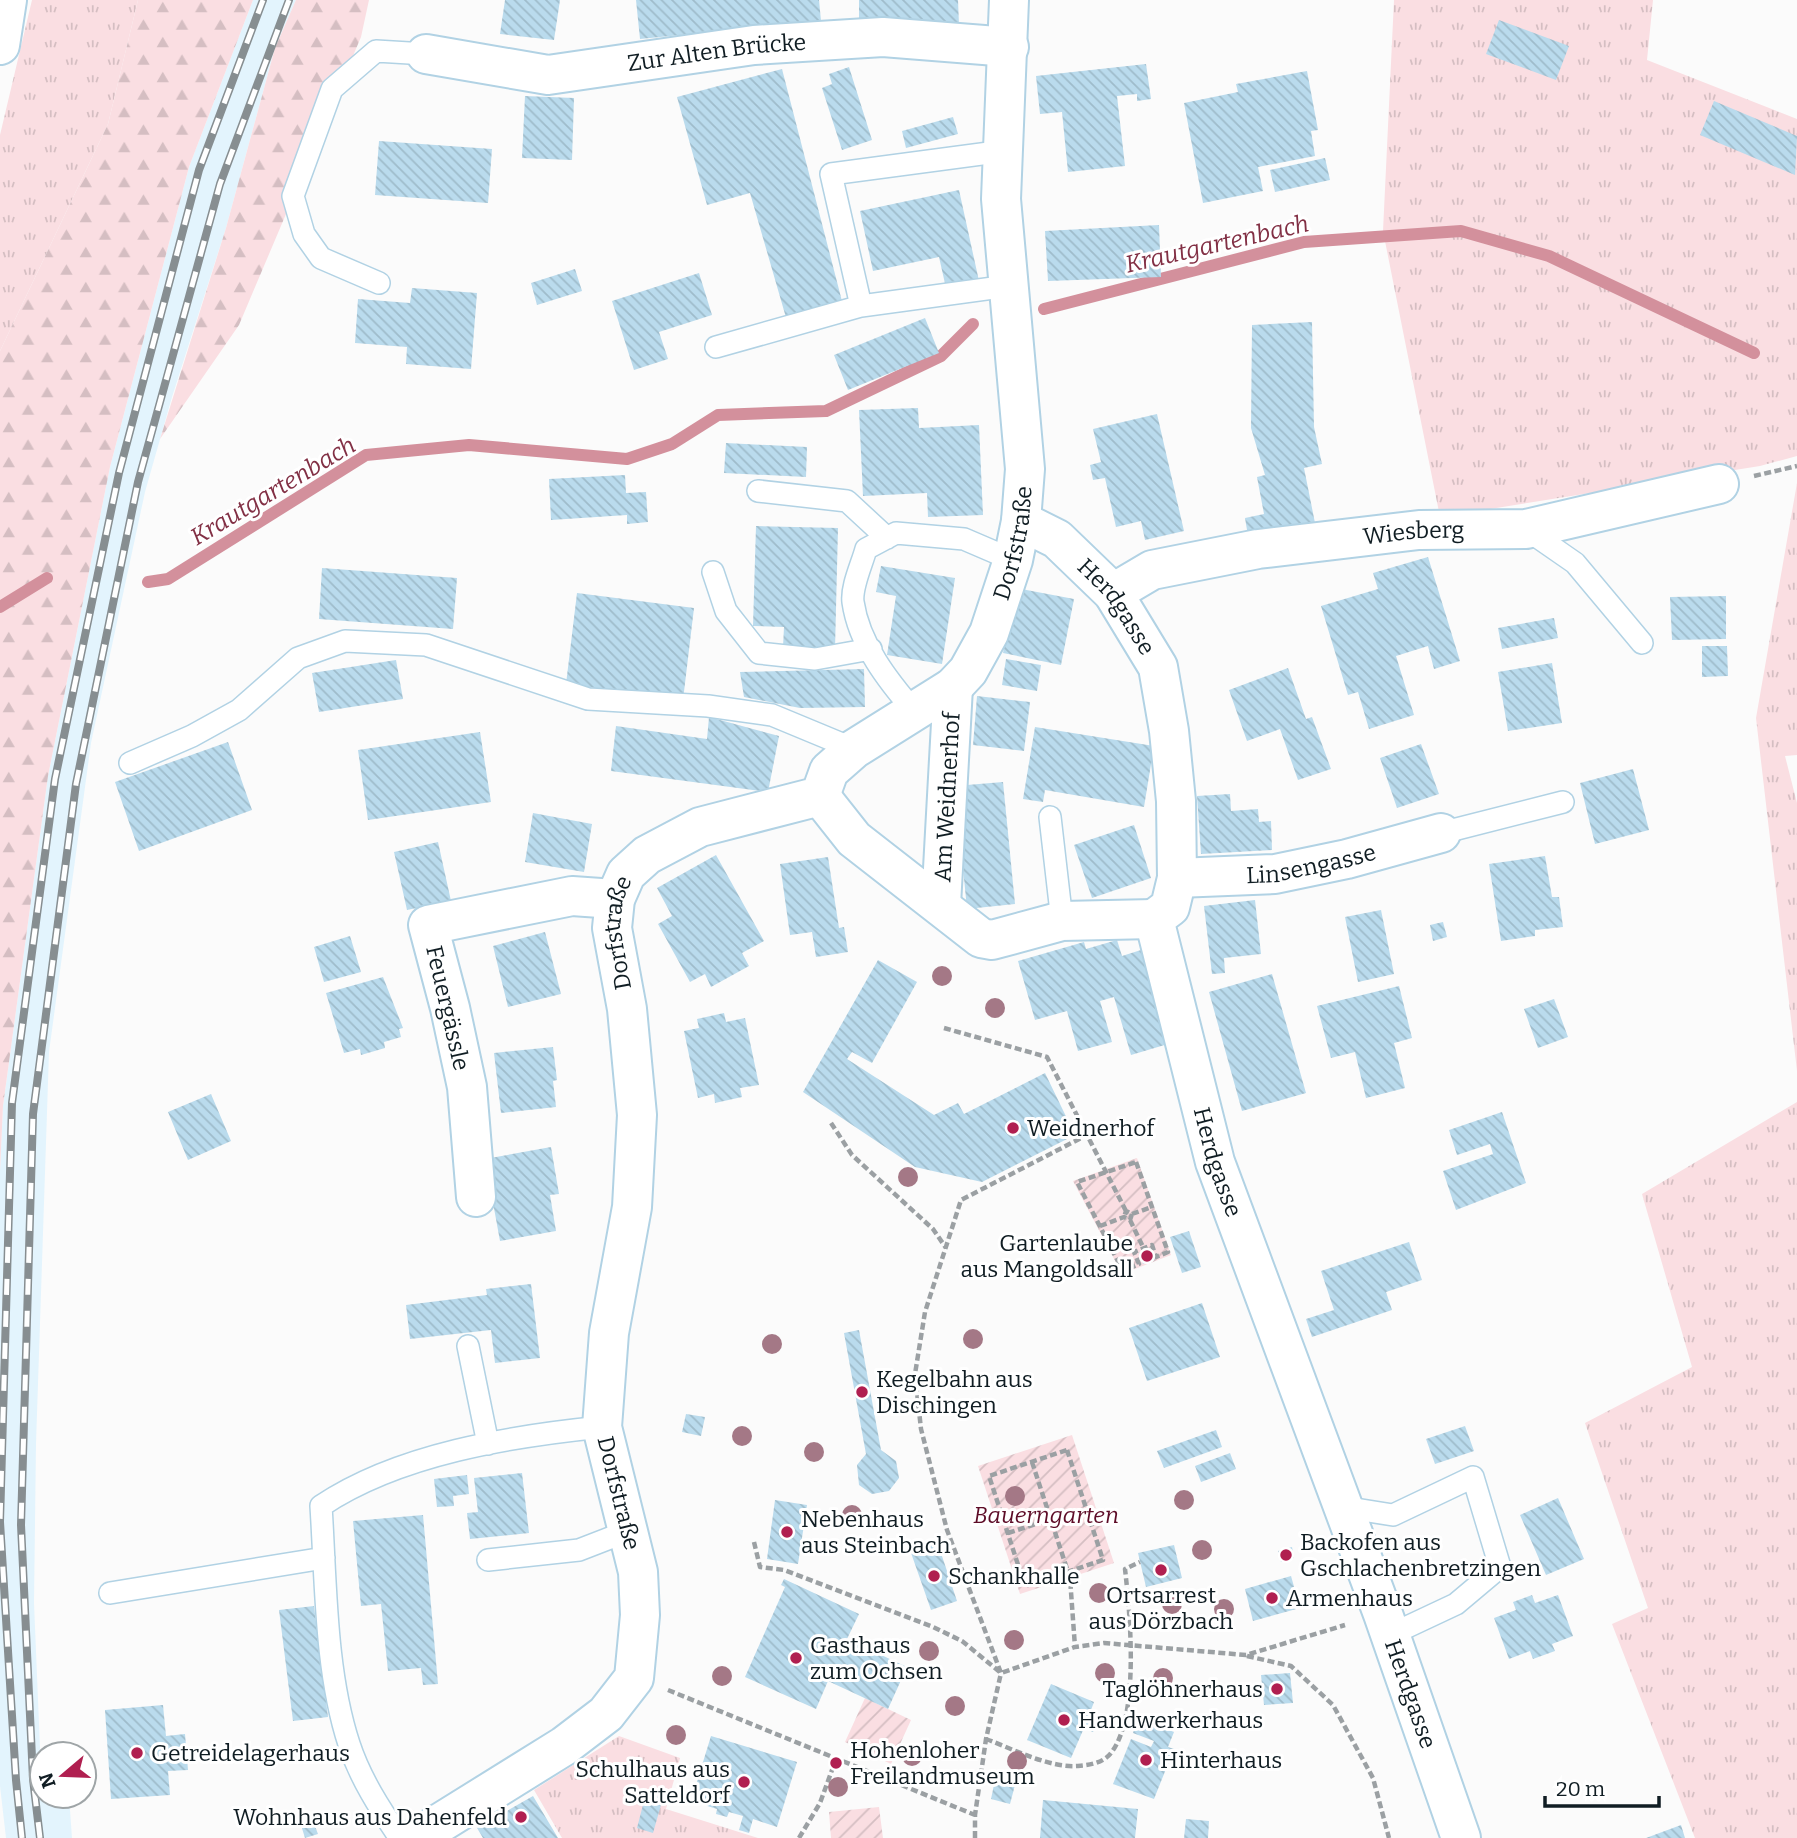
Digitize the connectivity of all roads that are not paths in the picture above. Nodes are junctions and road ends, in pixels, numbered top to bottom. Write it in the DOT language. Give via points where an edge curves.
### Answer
graph roads {
  1 [pos="7,0"];
  2 [pos="1009,0"];
  3 [pos="0,45"];
  4 [pos="1009,47"];
  5 [pos="426,54"];
  6 [pos="1004,151"];
  7 [pos="379,283"];
  8 [pos="1007,286"];
  9 [pos="861,306"];
  10 [pos="716,347"];
  11 [pos="1719,484"];
  12 [pos="758,491"];
  13 [pos="1021,521"];
  14 [pos="1526,529"];
  15 [pos="887,538"];
  16 [pos="1013,560"];
  17 [pos="713,572"];
  18 [pos="1112,593"];
  19 [pos="1642,643"];
  20 [pos="871,649"];
  21 [pos="953,687"];
  22 [pos="915,712"];
  23 [pos="854,749"];
  24 [pos="130,763"];
  25 [pos="820,796"];
  26 [pos="1563,802"];
  27 [pos="1050,817"];
  28 [pos="1441,833"];
  29 [pos="1177,878"];
  30 [pos="615,899"];
  31 [pos="941,905"];
  32 [pos="1154,919"];
  33 [pos="1062,921"];
  34 [pos="476,1196"];
  35 [pos="468,1346"];
  36 [pos="602,1427"];
  37 [pos="488,1444"];
  38 [pos="1343,1507"];
  39 [pos="628,1531"];
  40 [pos="324,1558"];
  41 [pos="488,1560"];
  42 [pos="110,1593"];
  43 [pos="1386,1625"];
  44 [pos="400,1838"];
  45 [pos="416,1838"];
  46 [pos="1461,1838"];
  1 -- 3 [label="street"];
  2 -- 4 [label="street, Dorfstraße"];
  4 -- 5 [label="street, Zur Alten Brücke" via="883,37 831,40 754,45 548,75"];
  4 -- 6 [label="street, Dorfstraße"];
  5 -- 7 [label="lane" via="376,51 332,89 293,196 304,234 321,258"];
  6 -- 8 [label="street, Dorfstraße" via="1001,199"];
  6 -- 9 [label="lane" via="831,174"];
  8 -- 9 [label="lane"];
  8 -- 13 [label="street, Dorfstraße" via="1025,469"];
  9 -- 10 [label="lane"];
  11 -- 14 [label="street, Wiesberg"];
  12 -- 15 [label="lane" via="847,501"];
  13 -- 16 [label="street, Dorfstraße"];
  13 -- 18 [label="street, Herdgasse" via="1057,539"];
  14 -- 18 [label="street, Wiesberg" via="1419,530 1258,549 1153,570"];
  14 -- 19 [label="lane" via="1575,563"];
  15 -- 16 [label="lane" via="896,533 964,539"];
  15 -- 20 [label="lane" via="866,549 853,600"];
  16 -- 21 [label="street, Dorfstraße" via="989,633 968,671"];
  17 -- 20 [label="lane" via="726,611 759,653 815,659"];
  18 -- 29 [label="street, Herdgasse" via="1157,667 1175,789"];
  20 -- 22 [label="lane" via="886,680"];
  21 -- 22 [label="street, Dorfstraße"];
  21 -- 31 [label="street, Am Weidnerhof"];
  22 -- 23 [label="street, Dorfstraße"];
  23 -- 24 [label="lane" via="772,715 588,699 426,645 345,641 298,658 239,710"];
  23 -- 25 [label="street, Dorfstraße" via="829,771"];
  25 -- 30 [label="street, Dorfstraße" via="700,827 647,855 626,874"];
  25 -- 31 [label="street, Am Weidnerhof" via="854,839"];
  26 -- 28 [label="lane"];
  27 -- 33 [label="lane"];
  28 -- 29 [label="street, Linsengasse" via="1275,874"];
  29 -- 32 [label="street, Herdgasse" via="1170,907"];
  30 -- 34 [label="street, Feuergässle" via="572,896 428,925 467,1087"];
  30 -- 36 [label="street, Dorfstraße" via="612,928 627,1009 637,1115 632,1207 610,1333"];
  31 -- 33 [label="street, Am Weidnerhof" via="981,938 992,940"];
  32 -- 33 [label="street, Am Weidnerhof"];
  32 -- 38 [label="street, Herdgasse" via="1215,1162"];
  35 -- 37 [label="lane"];
  36 -- 37 [label="lane"];
  36 -- 39 [label="street, Dorfstraße"];
  37 -- 40 [label="lane" via="428,1459 345,1489 321,1506"];
  38 -- 43 [label="street, Herdgasse"];
  38 -- 43 [label="lane" via="1392,1515 1473,1477 1500,1567 1456,1604"];
  39 -- 41 [label="lane" via="579,1550"];
  39 -- 45 [label="street, Dorfstraße" via="638,1572 640,1615 634,1678 606,1714 564,1746"];
  40 -- 42 [label="lane"];
  40 -- 44 [label="lane" via="330,1644 349,1744 372,1797"];
  43 -- 46 [label="street, Herdgasse"];
}
